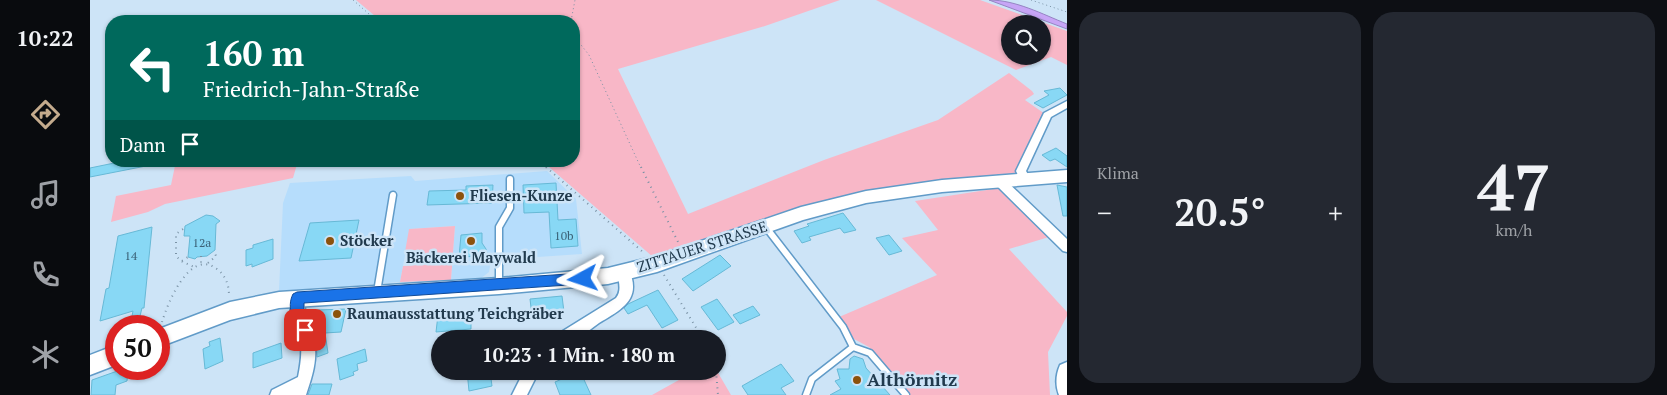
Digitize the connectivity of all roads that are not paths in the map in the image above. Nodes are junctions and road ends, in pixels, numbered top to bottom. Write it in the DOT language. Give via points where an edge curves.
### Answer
graph roads {
  1 [pos="1067,104"];
  2 [pos="1067,176"];
  3 [pos="1025,178"];
  4 [pos="510,179"];
  5 [pos="998,180"];
  6 [pos="393,195"];
  7 [pos="765,226"];
  8 [pos="1067,247"];
  9 [pos="624,272"];
  10 [pos="499,286"];
  11 [pos="377,292"];
  12 [pos="297,298"];
  13 [pos="577,330"];
  14 [pos="170,334"];
  15 [pos="853,347"];
  16 [pos="105,359"];
  17 [pos="90,365"];
  18 [pos="1067,372"];
  19 [pos="527,380"];
  20 [pos="301,389"];
  21 [pos="1067,389"];
  22 [pos="277,395"];
  23 [pos="519,395"];
  24 [pos="806,395"];
  25 [pos="906,395"];
  1 -- 3 [label="street" via="1047,116 1021,172"];
  2 -- 3 [label="main road, ZITTAUER STRASSE"];
  3 -- 5 [label="main road, ZITTAUER STRASSE"];
  4 -- 10 [label="lane" via="510,208 500,227"];
  5 -- 7 [label="main road, ZITTAUER STRASSE" via="866,197"];
  5 -- 8 [label="street"];
  6 -- 11 [label="lane"];
  7 -- 9 [label="main road, ZITTAUER STRASSE" via="684,256"];
  7 -- 15 [label="lane" via="843,328"];
  9 -- 10 [label="main road, ZITTAUER STRASSE"];
  9 -- 13 [label="street" via="627,296"];
  10 -- 11 [label="main road, ZITTAUER STRASSE"];
  11 -- 12 [label="main road, ZITTAUER STRASSE"];
  12 -- 14 [label="main road, ZITTAUER STRASSE" via="230,311"];
  12 -- 20 [label="street" via="297,313 305,330 309,351 308,369"];
  15 -- 24 [label="lane" via="812,379"];
  15 -- 25 [label="lane" via="870,353"];
  16 -- 17 [label="main road"];
  18 -- 21 [label="main road"];
  19 -- 23 [label="street"];
  20 -- 22 [label="street"];
}
